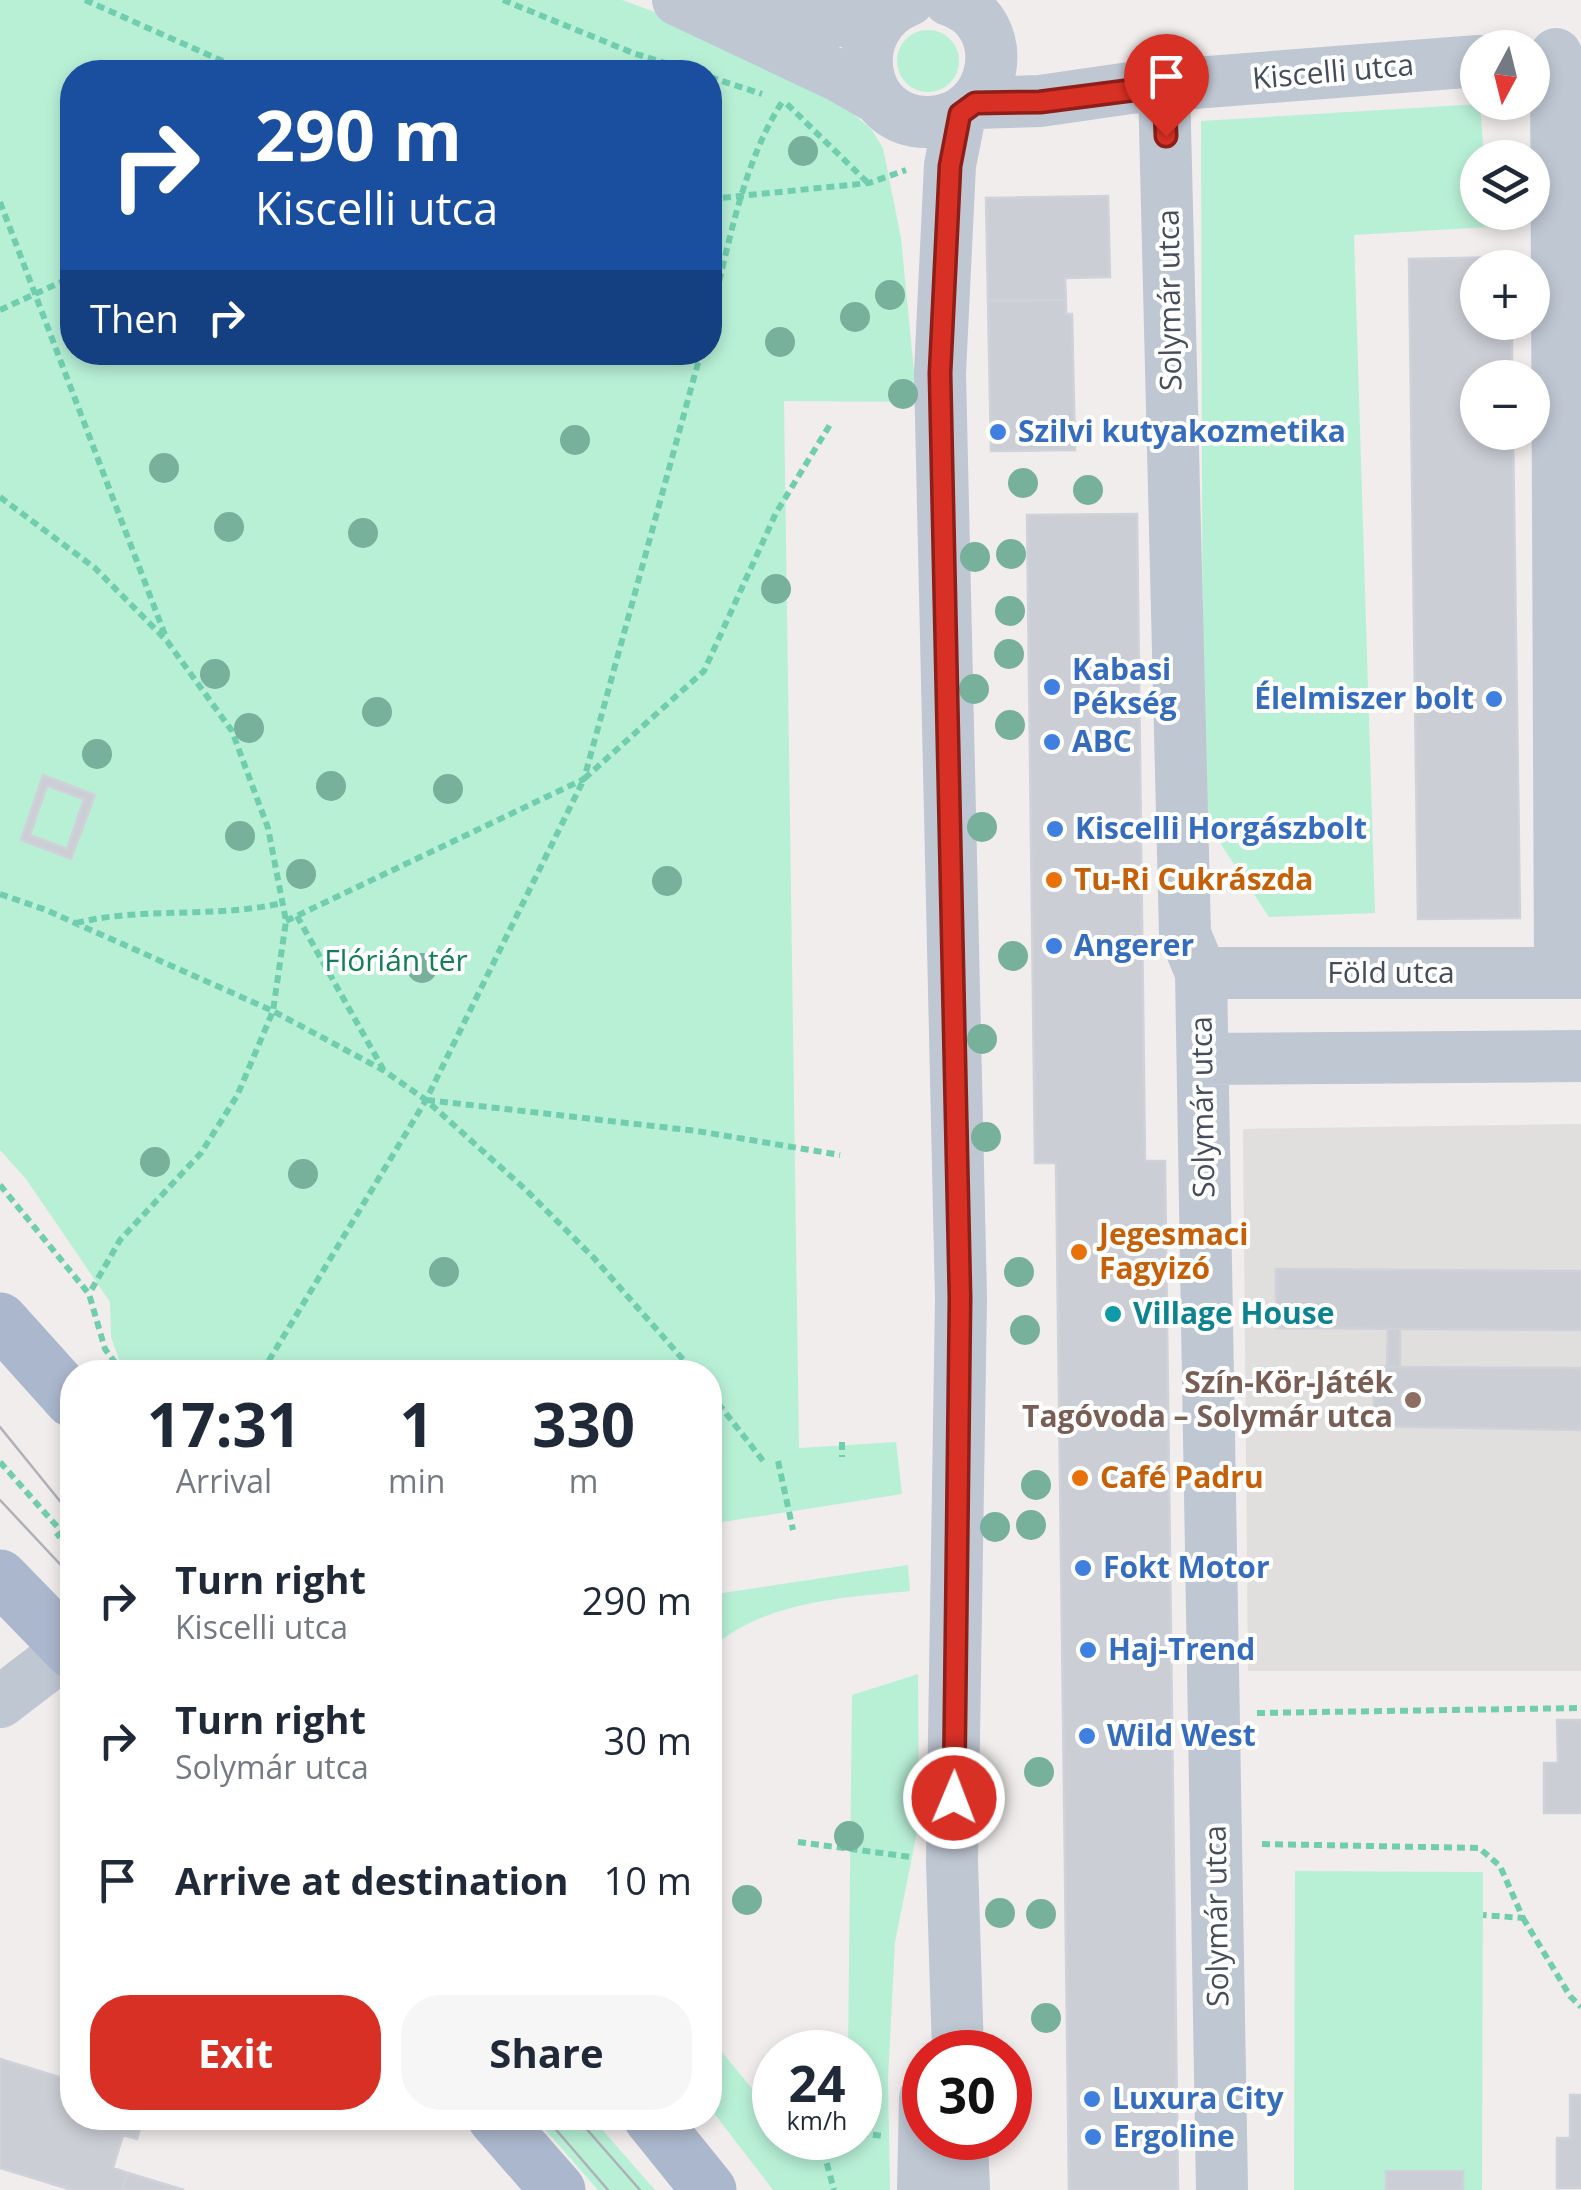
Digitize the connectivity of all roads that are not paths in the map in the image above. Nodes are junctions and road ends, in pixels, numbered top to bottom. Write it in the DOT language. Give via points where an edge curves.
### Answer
graph roads {
  1 [pos="693,6"];
  2 [pos="895,7"];
  3 [pos="970,12"];
  4 [pos="1557,54"];
  5 [pos="1460,61"];
  6 [pos="1147,87"];
  7 [pos="886,105"];
  8 [pos="968,109"];
  9 [pos="940,373"];
  10 [pos="1201,973"];
  11 [pos="1570,973"];
  12 [pos="1581,1056"];
  13 [pos="1203,1058"];
  14 [pos="0,1320"];
  15 [pos="60,1387"];
  16 [pos="0,1577"];
  17 [pos="60,1637"];
  18 [pos="60,1658"];
  19 [pos="0,1702"];
  20 [pos="954,1955"];
  21 [pos="926,2030"];
  22 [pos="957,2030"];
  23 [pos="506,2130"];
  24 [pos="661,2130"];
  25 [pos="924,2160"];
  26 [pos="963,2160"];
  27 [pos="558,2190"];
  28 [pos="710,2190"];
  29 [pos="923,2190"];
  30 [pos="964,2190"];
  31 [pos="1222,2190"];
  1 -- 2 [label="street" via="815,22"];
  1 -- 7 [label="street"];
  2 -- 7 [label="street" via="868,41 866,62"];
  3 -- 6 [label="street, Kiscelli utca" via="1038,68"];
  3 -- 8 [label="street" via="993,52 986,88"];
  4 -- 11 [label="street"];
  5 -- 6 [label="street, Kiscelli utca"];
  6 -- 8 [label="street, Kiscelli utca"];
  6 -- 10 [label="street, Solymár utca" via="1186,934"];
  7 -- 8 [label="street, Kiscelli utca" via="926,123"];
  7 -- 9 [label="street" via="910,144 892,175"];
  8 -- 9 [label="street" via="950,166"];
  9 -- 20 [label="street" via="960,1298"];
  10 -- 11 [label="street, Föld utca"];
  10 -- 13 [label="street, Solymár utca"];
  12 -- 13 [label="street"];
  13 -- 31 [label="street, Solymár utca"];
  14 -- 15 [label="main road"];
  16 -- 17 [label="main road"];
  18 -- 19 [label="street"];
  20 -- 21 [label="street"];
  20 -- 22 [label="street"];
  23 -- 27 [label="main road"];
  24 -- 28 [label="main road"];
  25 -- 29 [label="street"];
  26 -- 30 [label="street"];
}
